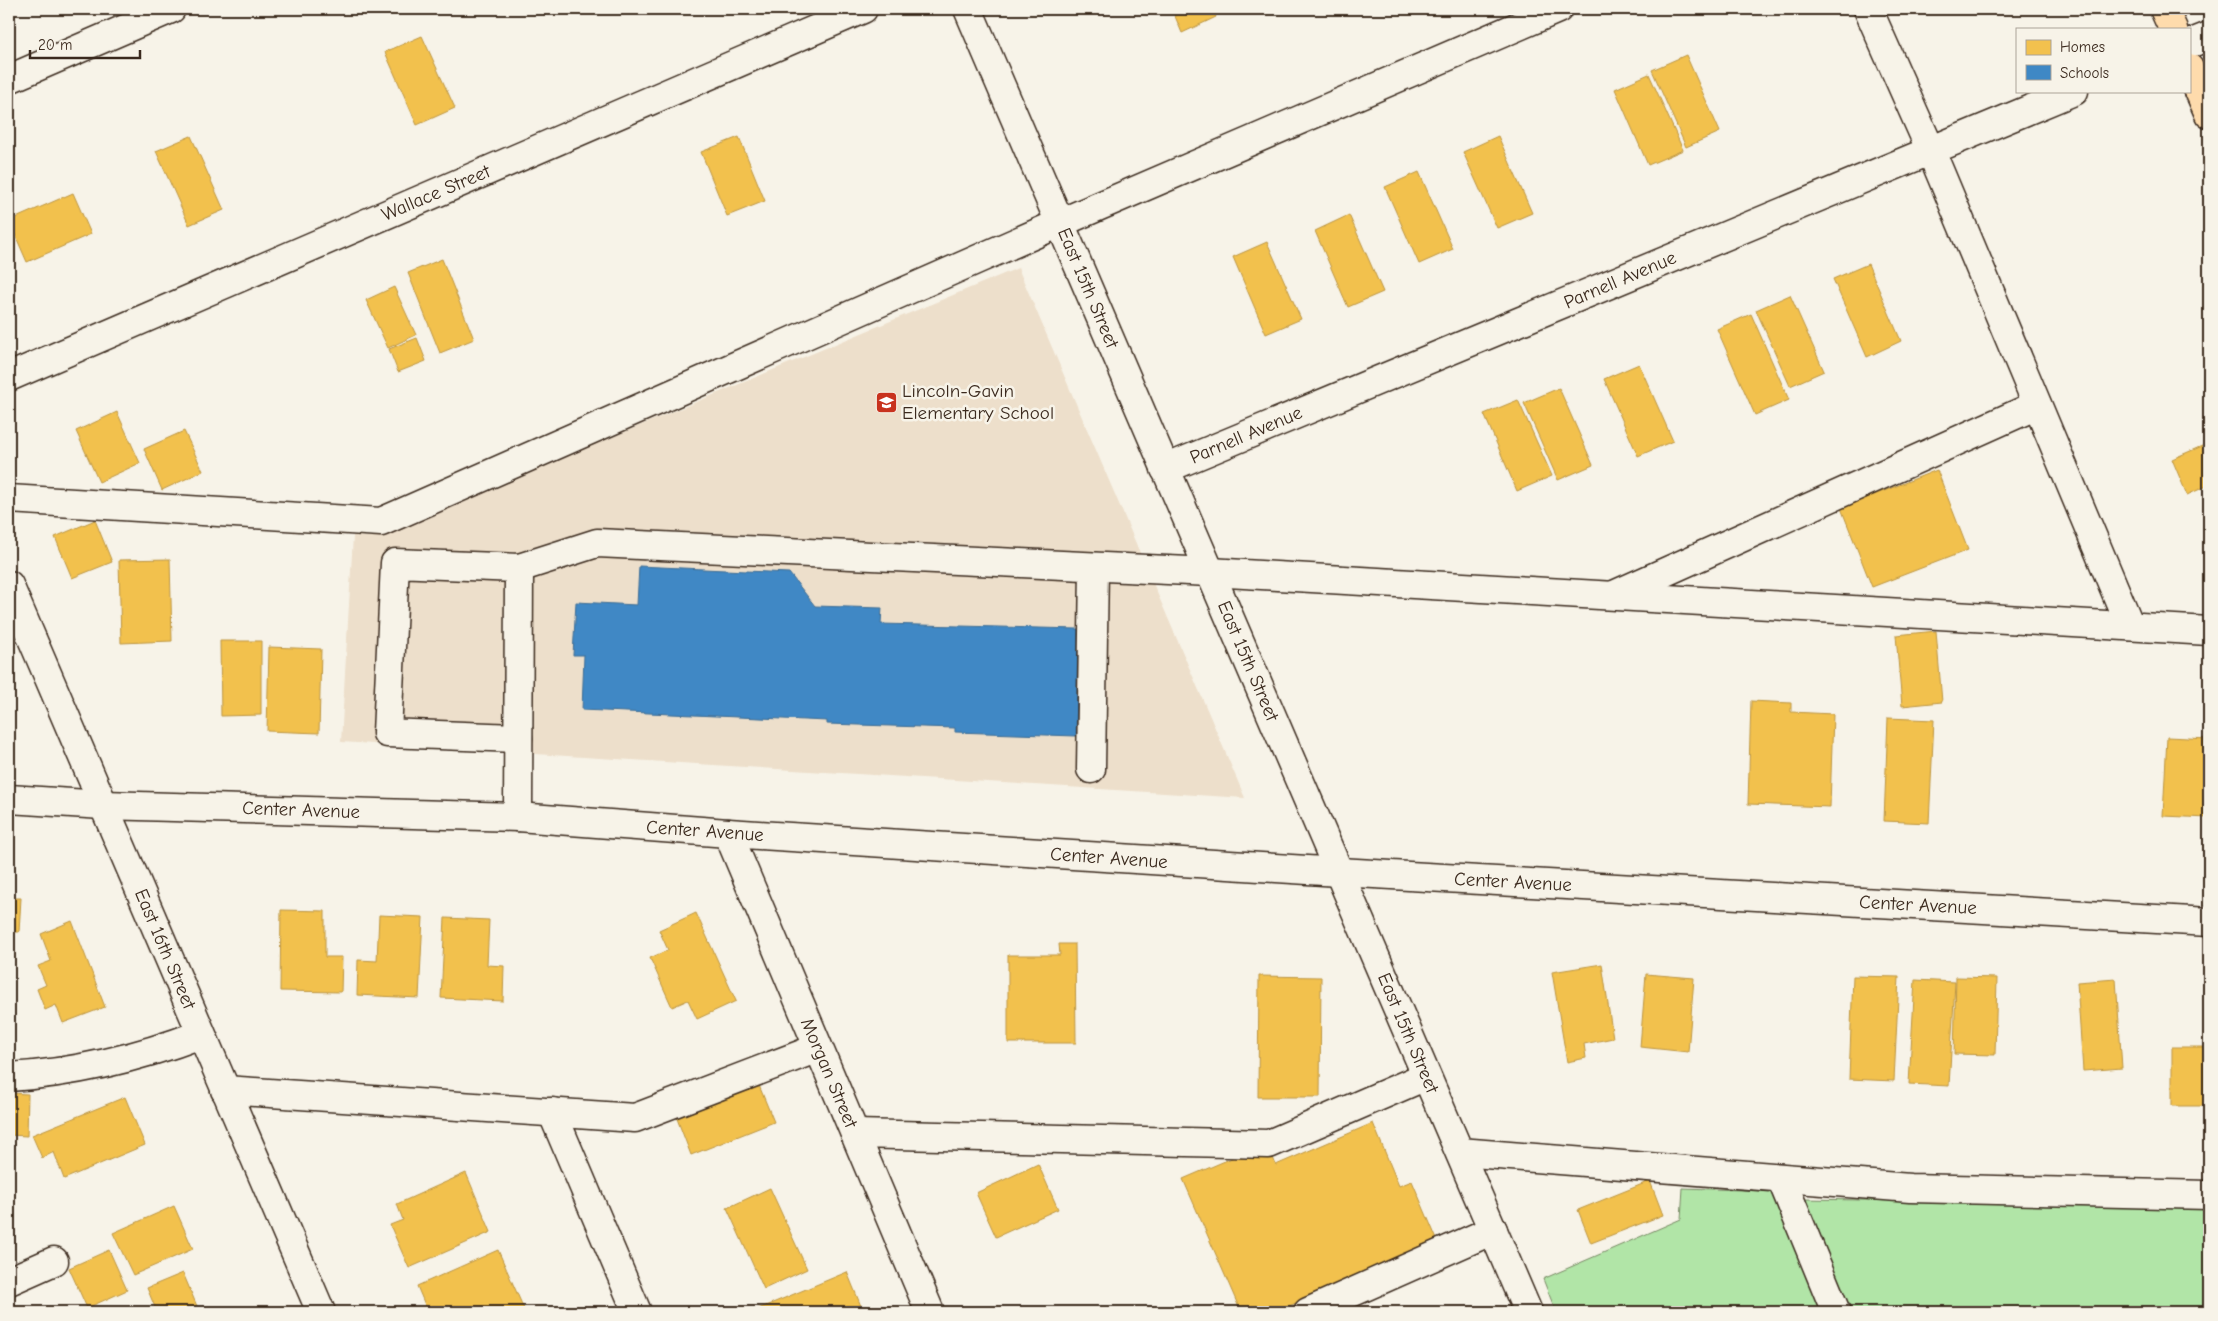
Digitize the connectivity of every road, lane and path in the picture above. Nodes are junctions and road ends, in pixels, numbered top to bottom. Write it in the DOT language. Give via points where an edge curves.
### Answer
graph roads {
  1 [pos="171,9"];
  2 [pos="863,9"];
  3 [pos="968,9"];
  4 [pos="1558,9"];
  5 [pos="1868,9"];
  6 [pos="2164,9"];
  7 [pos="2173,28"];
  8 [pos="2209,36"];
  9 [pos="2190,44"];
  10 [pos="2190,70"];
  11 [pos="9,79"];
  12 [pos="2072,92"];
  13 [pos="2209,114"];
  14 [pos="1931,151"];
  15 [pos="1060,224"];
  16 [pos="9,377"];
  17 [pos="2037,405"];
  18 [pos="1166,469"];
  19 [pos="9,499"];
  20 [pos="1094,567"];
  21 [pos="519,568"];
  22 [pos="1210,572"];
  23 [pos="9,585"];
  24 [pos="1611,597"];
  25 [pos="2130,626"];
  26 [pos="2209,631"];
  27 [pos="518,738"];
  28 [pos="1091,769"];
  29 [pos="9,799"];
  30 [pos="103,805"];
  31 [pos="518,817"];
  32 [pos="728,834"];
  33 [pos="1339,872"];
  34 [pos="2209,922"];
  35 [pos="201,1034"];
  36 [pos="818,1048"];
  37 [pos="1426,1076"];
  38 [pos="9,1078"];
  39 [pos="225,1090"];
  40 [pos="552,1112"];
  41 [pos="855,1134"];
  42 [pos="1460,1152"];
  43 [pos="1781,1178"];
  44 [pos="2209,1196"];
  45 [pos="1493,1230"];
  46 [pos="54,1261"];
  47 [pos="9,1281"];
  48 [pos="321,1312"];
  49 [pos="637,1312"];
  50 [pos="930,1312"];
  51 [pos="1308,1312"];
  52 [pos="1528,1312"];
  53 [pos="1836,1312"];
  1 -- 11 [label="street"];
  2 -- 16 [label="street, Wallace Street"];
  3 -- 15 [label="street, East 15th Street"];
  4 -- 15 [label="street"];
  5 -- 14 [label="street"];
  6 -- 7 [label="main road"];
  8 -- 9 [label="street"];
  10 -- 13 [label="main road"];
  12 -- 14 [label="street, Parnell Avenue"];
  14 -- 17 [label="street"];
  14 -- 18 [label="street, Parnell Avenue"];
  15 -- 18 [label="street, East 15th Street"];
  15 -- 19 [label="street" via="381,522"];
  17 -- 24 [label="street"];
  17 -- 25 [label="street"];
  18 -- 22 [label="street, East 15th Street"];
  20 -- 21 [label="street" via="597,543"];
  20 -- 22 [label="street"];
  20 -- 28 [label="street"];
  21 -- 27 [label="street"];
  21 -- 27 [label="street" via="396,563 387,734"];
  22 -- 24 [label="street"];
  22 -- 33 [label="street, East 15th Street"];
  23 -- 30 [label="street, East 16th Street"];
  24 -- 25 [label="street"];
  25 -- 26 [label="street"];
  27 -- 31 [label="street"];
  29 -- 30 [label="street, Center Avenue"];
  30 -- 31 [label="street, Center Avenue"];
  30 -- 35 [label="street, East 16th Street"];
  31 -- 32 [label="street, Center Avenue"];
  32 -- 33 [label="street, Center Avenue"];
  32 -- 36 [label="street, Morgan Street"];
  33 -- 34 [label="street, Center Avenue"];
  33 -- 37 [label="street, East 15th Street"];
  35 -- 38 [label="street" via="157,1051 81,1070"];
  35 -- 39 [label="street, East 16th Street"];
  36 -- 40 [label="street" via="635,1118"];
  36 -- 41 [label="street, Morgan Street"];
  37 -- 41 [label="street" via="1269,1144"];
  37 -- 42 [label="street, East 15th Street"];
  39 -- 40 [label="street"];
  39 -- 48 [label="street, East 16th Street"];
  40 -- 49 [label="street"];
  41 -- 50 [label="street, Morgan Street"];
  42 -- 43 [label="street"];
  42 -- 45 [label="street, East 15th Street"];
  43 -- 44 [label="street" via="1910,1188"];
  43 -- 53 [label="street"];
  45 -- 51 [label="street"];
  45 -- 52 [label="street, East 15th Street"];
  46 -- 47 [label="street"];
}
